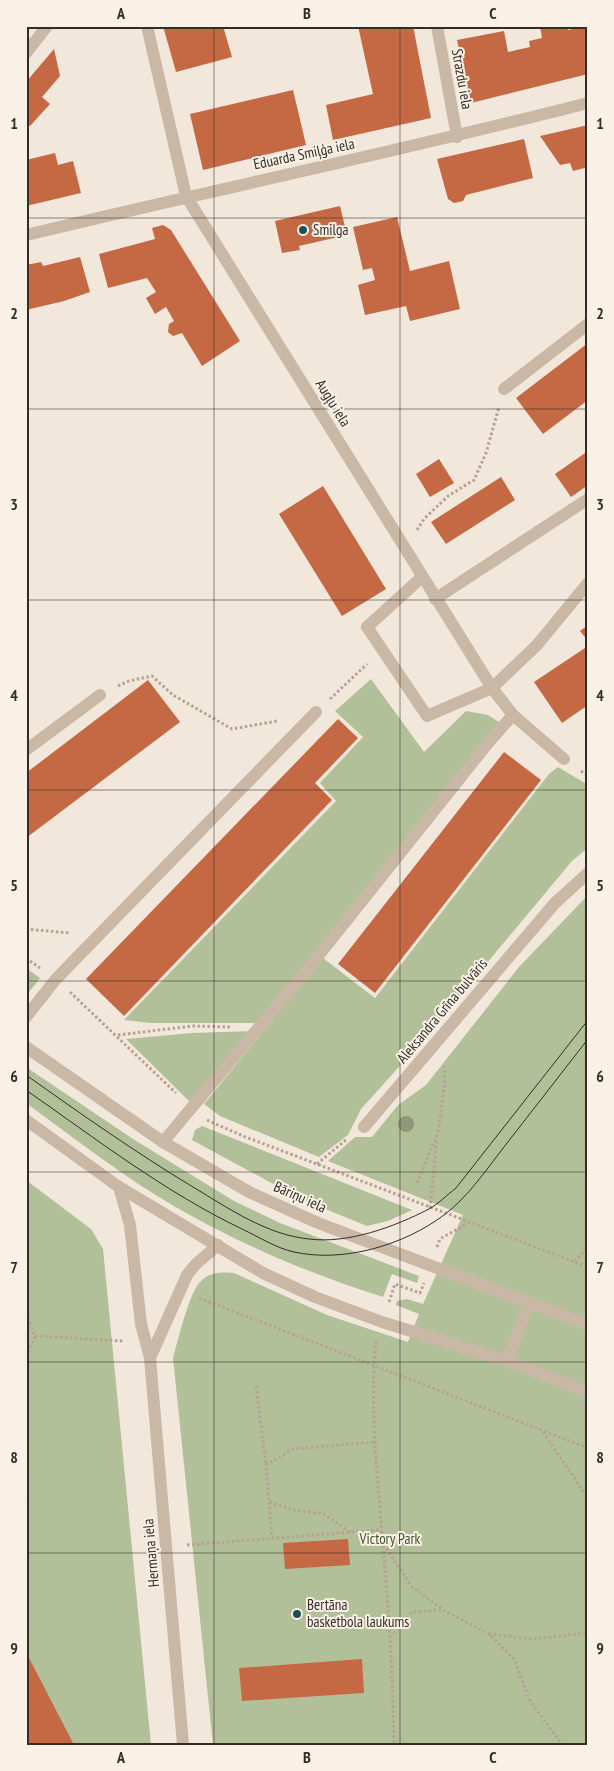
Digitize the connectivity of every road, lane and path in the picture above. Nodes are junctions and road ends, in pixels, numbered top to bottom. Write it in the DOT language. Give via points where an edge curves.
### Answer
graph roads {
  1 [pos="47,26"];
  2 [pos="147,26"];
  3 [pos="437,26"];
  4 [pos="26,53"];
  5 [pos="588,104"];
  6 [pos="457,137"];
  7 [pos="186,196"];
  8 [pos="26,235"];
  9 [pos="588,324"];
  10 [pos="504,389"];
  11 [pos="588,499"];
  12 [pos="404,549"];
  13 [pos="422,577"];
  14 [pos="588,584"];
  15 [pos="435,599"];
  16 [pos="382,650"];
  17 [pos="492,688"];
  18 [pos="100,695"];
  19 [pos="316,712"];
  20 [pos="513,715"];
  21 [pos="26,750"];
  22 [pos="564,759"];
  23 [pos="588,873"];
  24 [pos="26,929"];
  25 [pos="99,936"];
  26 [pos="56,979"];
  27 [pos="26,1017"];
  28 [pos="259,1027"];
  29 [pos="117,1035"];
  30 [pos="443,1035"];
  31 [pos="26,1047"];
  32 [pos="192,1108"];
  33 [pos="26,1120"];
  34 [pos="364,1127"];
  35 [pos="438,1132"];
  36 [pos="163,1142"];
  37 [pos="317,1164"];
  38 [pos="417,1183"];
  39 [pos="119,1188"];
  40 [pos="430,1208"];
  41 [pos="469,1223"];
  42 [pos="218,1245"];
  43 [pos="588,1245"];
  44 [pos="576,1262"];
  45 [pos="430,1264"];
  46 [pos="588,1266"];
  47 [pos="180,1289"];
  48 [pos="529,1303"];
  49 [pos="26,1313"];
  50 [pos="382,1322"];
  51 [pos="588,1325"];
  52 [pos="35,1336"];
  53 [pos="146,1342"];
  54 [pos="26,1356"];
  55 [pos="150,1358"];
  56 [pos="507,1361"];
  57 [pos="374,1365"];
  58 [pos="256,1386"];
  59 [pos="588,1392"];
  60 [pos="542,1431"];
  61 [pos="374,1442"];
  62 [pos="588,1448"];
  63 [pos="266,1465"];
  64 [pos="26,1492"];
  65 [pos="588,1498"];
  66 [pos="269,1502"];
  67 [pos="26,1518"];
  68 [pos="380,1530"];
  69 [pos="350,1532"];
  70 [pos="272,1538"];
  71 [pos="383,1544"];
  72 [pos="166,1547"];
  73 [pos="443,1610"];
  74 [pos="588,1632"];
  75 [pos="489,1634"];
  76 [pos="390,1637"];
  77 [pos="183,1745"];
  78 [pos="394,1745"];
  79 [pos="562,1745"];
  1 -- 4 [label="street"];
  2 -- 7 [label="street, Augļu iela"];
  3 -- 6 [label="street, Strazdu iela"];
  5 -- 6 [label="street, Eduarda Smiļģa iela"];
  6 -- 7 [label="street, Eduarda Smiļģa iela"];
  7 -- 8 [label="street, Eduarda Smiļģa iela"];
  7 -- 12 [label="street, Augļu iela"];
  9 -- 10 [label="street"];
  10 -- 12 [label="path" via="486,453 474,480 448,496 424,520"];
  11 -- 15 [label="street"];
  12 -- 13 [label="street, Augļu iela"];
  13 -- 15 [label="street, Augļu iela"];
  13 -- 16 [label="street" via="368,627"];
  14 -- 17 [label="street" via="537,645"];
  15 -- 17 [label="street, Augļu iela"];
  16 -- 17 [label="street" via="427,716"];
  16 -- 19 [label="path"];
  17 -- 20 [label="street, Augļu iela"];
  18 -- 19 [label="path" via="128,681 152,676 173,695 232,730"];
  18 -- 21 [label="street"];
  19 -- 25 [label="street"];
  20 -- 22 [label="street, Augļu iela"];
  20 -- 28 [label="street"];
  23 -- 30 [label="street, Aleksandra Grīna bulvāris" via="555,903"];
  24 -- 25 [label="path"];
  25 -- 26 [label="street"];
  26 -- 27 [label="street"];
  26 -- 29 [label="path"];
  28 -- 29 [label="path" via="192,1026"];
  28 -- 32 [label="street"];
  29 -- 32 [label="path"];
  30 -- 34 [label="street, Aleksandra Grīna bulvāris"];
  30 -- 35 [label="path" via="445,1082"];
  31 -- 36 [label="street, Bāriņu iela"];
  32 -- 36 [label="street"];
  32 -- 37 [label="path" via="213,1124"];
  33 -- 39 [label="street"];
  34 -- 37 [label="path"];
  35 -- 38 [label="path"];
  35 -- 40 [label="path"];
  36 -- 45 [label="street, Bāriņu iela" via="266,1200 318,1223"];
  37 -- 40 [label="path"];
  39 -- 42 [label="street"];
  39 -- 53 [label="street, Hermaņa iela" via="130,1225 141,1324"];
  40 -- 41 [label="path"];
  41 -- 44 [label="path"];
  41 -- 45 [label="path" via="440,1239"];
  42 -- 47 [label="street, Hermaņa iela" via="196,1264"];
  42 -- 50 [label="street" via="263,1273"];
  43 -- 44 [label="path"];
  44 -- 46 [label="path"];
  45 -- 48 [label="street, Bāriņu iela"];
  45 -- 50 [label="path" via="420,1293 395,1284"];
  47 -- 55 [label="street, Hermaņa iela"];
  47 -- 57 [label="path" via="223,1309"];
  48 -- 51 [label="street, Bāriņu iela"];
  48 -- 56 [label="street"];
  49 -- 52 [label="path"];
  50 -- 56 [label="street"];
  50 -- 57 [label="path" via="376,1340"];
  52 -- 53 [label="path"];
  52 -- 54 [label="path"];
  53 -- 55 [label="street, Hermaņa iela"];
  55 -- 72 [label="street, Hermaņa iela"];
  56 -- 59 [label="street"];
  57 -- 60 [label="path"];
  57 -- 61 [label="path"];
  58 -- 63 [label="path"];
  60 -- 62 [label="path"];
  60 -- 65 [label="path"];
  61 -- 63 [label="path" via="293,1449"];
  61 -- 68 [label="path"];
  63 -- 66 [label="path"];
  64 -- 67 [label="path"];
  66 -- 69 [label="path" via="293,1510 324,1514"];
  66 -- 70 [label="path"];
  68 -- 69 [label="path"];
  68 -- 71 [label="path"];
  69 -- 70 [label="path"];
  70 -- 72 [label="path"];
  71 -- 73 [label="path" via="411,1586"];
  71 -- 76 [label="path"];
  72 -- 77 [label="street, Hermaņa iela"];
  73 -- 75 [label="path"];
  73 -- 76 [label="path" via="412,1612"];
  74 -- 75 [label="path" via="532,1639"];
  75 -- 79 [label="path" via="514,1659 529,1698"];
  76 -- 78 [label="path"];
}
